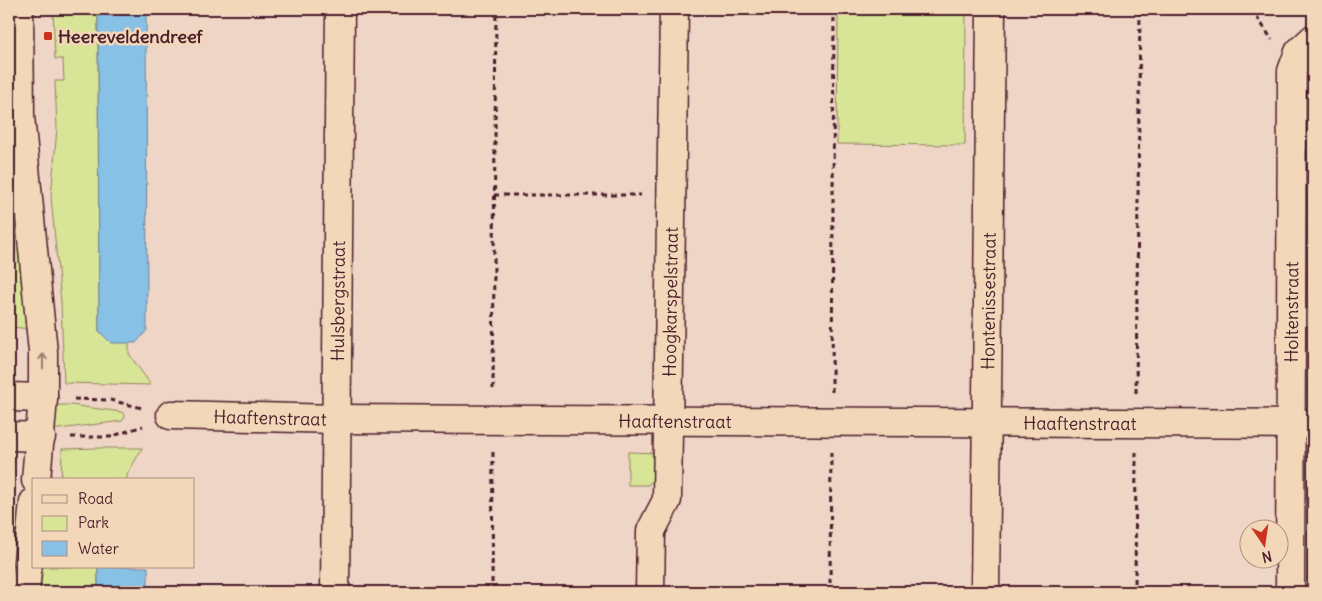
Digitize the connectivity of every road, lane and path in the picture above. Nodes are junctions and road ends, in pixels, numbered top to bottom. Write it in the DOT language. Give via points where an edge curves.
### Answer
graph roads {
  1 [pos="19,9"];
  2 [pos="32,9"];
  3 [pos="340,9"];
  4 [pos="496,9"];
  5 [pos="674,9"];
  6 [pos="834,9"];
  7 [pos="991,9"];
  8 [pos="1140,9"];
  9 [pos="1313,40"];
  10 [pos="27,186"];
  11 [pos="494,195"];
  12 [pos="671,196"];
  13 [pos="9,398"];
  14 [pos="43,398"];
  15 [pos="171,416"];
  16 [pos="337,419"];
  17 [pos="493,419"];
  18 [pos="668,420"];
  19 [pos="832,421"];
  20 [pos="987,422"];
  21 [pos="1136,422"];
  22 [pos="1302,424"];
  23 [pos="9,436"];
  24 [pos="41,437"];
  25 [pos="36,478"];
  26 [pos="32,522"];
  27 [pos="25,592"];
  28 [pos="335,592"];
  29 [pos="492,592"];
  30 [pos="650,592"];
  31 [pos="830,592"];
  32 [pos="985,592"];
  33 [pos="1135,592"];
  34 [pos="1290,592"];
  1 -- 10 [label="street" via="20,116"];
  2 -- 10 [label="street" via="36,148"];
  3 -- 16 [label="street, Hulsbergstraat"];
  4 -- 11 [label="path"];
  5 -- 12 [label="street, Hoogkarspelstraat"];
  6 -- 19 [label="path"];
  7 -- 20 [label="street, Hontenissestraat"];
  8 -- 21 [label="path"];
  9 -- 22 [label="street, Holtenstraat" via="1298,52 1292,71"];
  14 -- 10 [label="street, one-way" via="43,352"];
  11 -- 12 [label="path"];
  11 -- 17 [label="path"];
  12 -- 18 [label="street, Hoogkarspelstraat"];
  13 -- 14 [label="street"];
  14 -- 15 [label="path" via="110,400"];
  14 -- 24 [label="street"];
  15 -- 16 [label="street, Haaftenstraat"];
  15 -- 24 [label="path" via="110,437"];
  16 -- 17 [label="street, Haaftenstraat"];
  16 -- 28 [label="street, Hulsbergstraat"];
  17 -- 18 [label="street, Haaftenstraat"];
  17 -- 29 [label="path"];
  18 -- 19 [label="street, Haaftenstraat"];
  18 -- 30 [label="street, Hoogkarspelstraat" via="667,500 651,531"];
  19 -- 20 [label="street, Haaftenstraat"];
  19 -- 31 [label="path"];
  20 -- 21 [label="street, Haaftenstraat"];
  20 -- 32 [label="street, Hontenissestraat"];
  21 -- 22 [label="street, Haaftenstraat"];
  21 -- 33 [label="path"];
  22 -- 34 [label="street, Holtenstraat"];
  23 -- 24 [label="street"];
  24 -- 25 [label="street"];
  26 -- 27 [label="street"];
}
